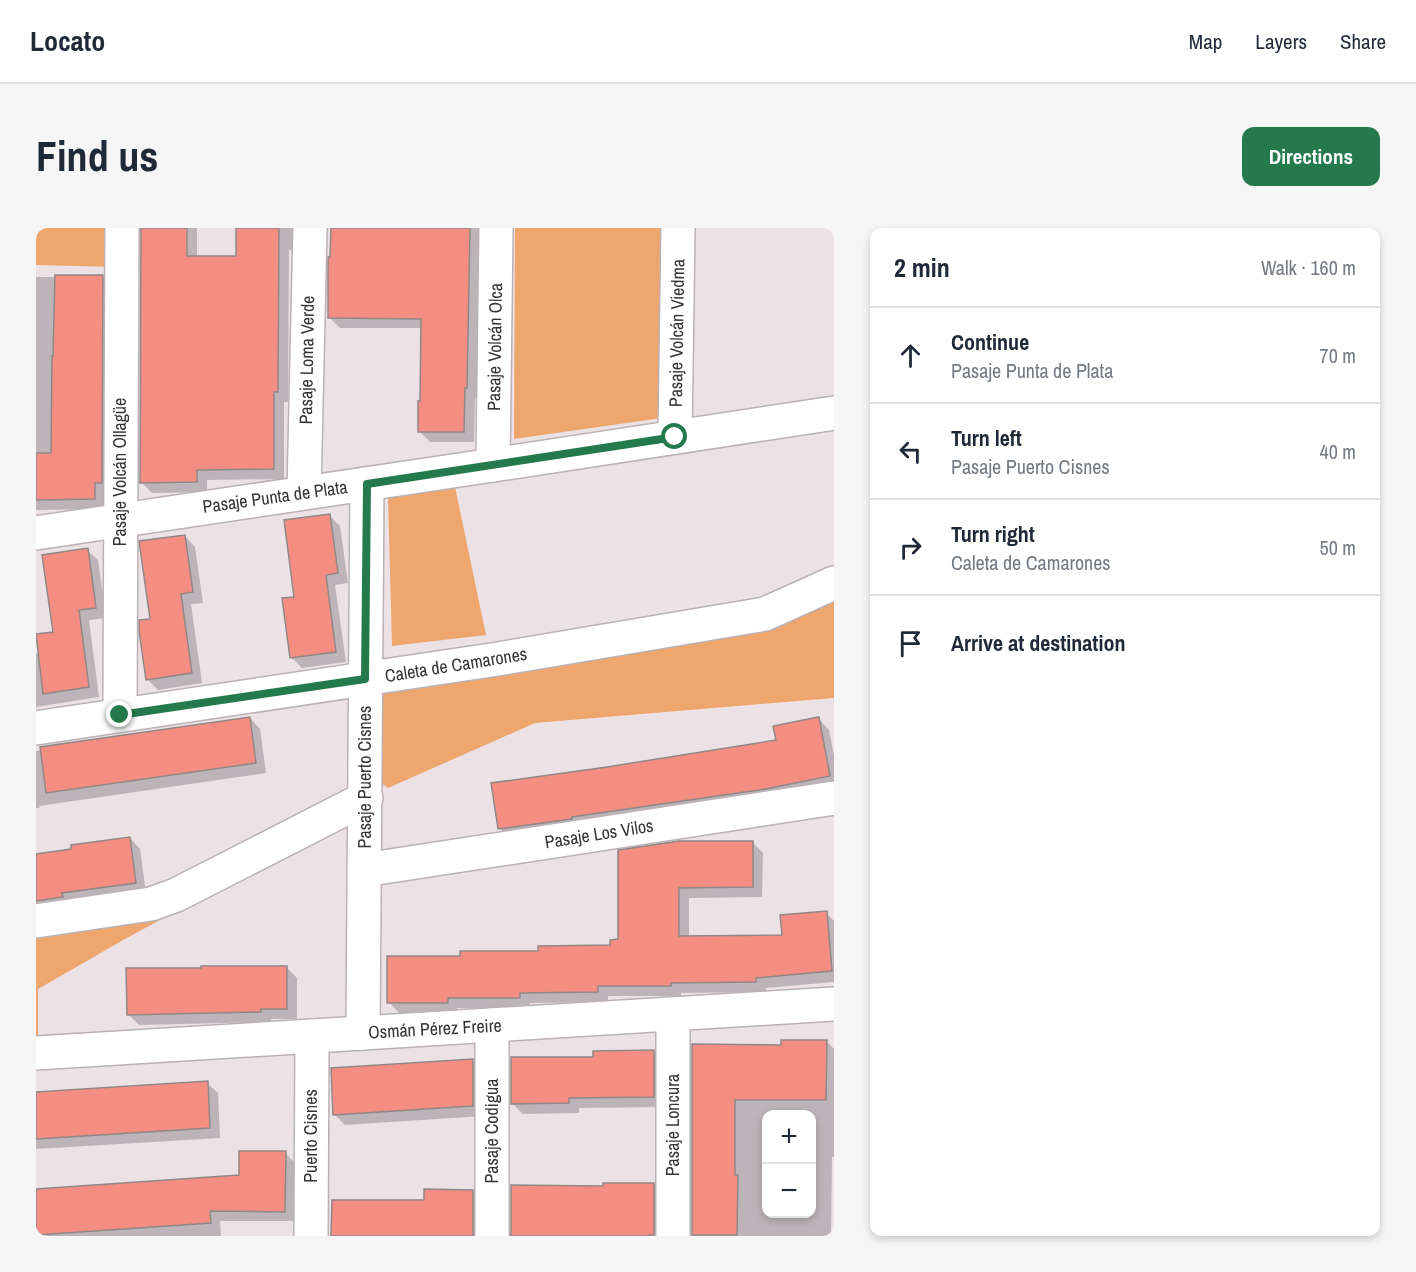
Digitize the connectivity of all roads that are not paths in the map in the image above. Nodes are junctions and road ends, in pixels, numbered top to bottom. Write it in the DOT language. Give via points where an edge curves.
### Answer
graph roads {
  1 [pos="122,228"];
  2 [pos="310,228"];
  3 [pos="496,228"];
  4 [pos="678,228"];
  5 [pos="834,412"];
  6 [pos="675,437"];
  7 [pos="493,465"];
  8 [pos="367,484"];
  9 [pos="304,492"];
  10 [pos="120,520"];
  11 [pos="36,532"];
  12 [pos="834,583"];
  13 [pos="365,679"];
  14 [pos="120,715"];
  15 [pos="36,728"];
  16 [pos="366,798"];
  17 [pos="834,798"];
  18 [pos="364,870"];
  19 [pos="36,921"];
  20 [pos="834,1004"];
  21 [pos="673,1014"];
  22 [pos="492,1025"];
  23 [pos="363,1033"];
  24 [pos="312,1036"];
  25 [pos="36,1053"];
  26 [pos="310,1236"];
  27 [pos="492,1236"];
  28 [pos="673,1236"];
  1 -- 10 [label="street, Pasaje Volcán Ollagüe"];
  2 -- 9 [label="street, Pasaje Loma Verde"];
  3 -- 7 [label="street, Pasaje Volcán Olca"];
  4 -- 6 [label="street, Pasaje Volcán Viedma"];
  5 -- 6 [label="street, Pasaje Punta de Plata"];
  6 -- 7 [label="street, Pasaje Punta de Plata"];
  7 -- 8 [label="street, Pasaje Punta de Plata"];
  8 -- 9 [label="street, Pasaje Punta de Plata"];
  8 -- 13 [label="street, Pasaje Puerto Cisnes"];
  9 -- 10 [label="street, Pasaje Punta de Plata"];
  10 -- 11 [label="street, Pasaje Punta de Plata"];
  10 -- 14 [label="street, Pasaje Volcán Ollagüe"];
  12 -- 13 [label="street, Caleta de Camarones" via="765,614"];
  13 -- 14 [label="street, Caleta de Camarones"];
  13 -- 16 [label="street, Pasaje Puerto Cisnes"];
  14 -- 15 [label="street, Caleta de Camarones"];
  16 -- 18 [label="street, Pasaje Puerto Cisnes"];
  16 -- 19 [label="street" via="176,896 151,904"];
  17 -- 18 [label="street, Pasaje Los Vilos"];
  18 -- 23 [label="street, Pasaje Puerto Cisnes"];
  20 -- 21 [label="street, Osmán Pérez Freire"];
  21 -- 22 [label="street, Osmán Pérez Freire"];
  21 -- 28 [label="street, Pasaje Loncura"];
  22 -- 23 [label="street, Osmán Pérez Freire"];
  22 -- 27 [label="street, Pasaje Codigua"];
  23 -- 24 [label="street, Osmán Pérez Freire"];
  24 -- 25 [label="street, Osmán Pérez Freire"];
  24 -- 26 [label="street, Puerto Cisnes"];
}
